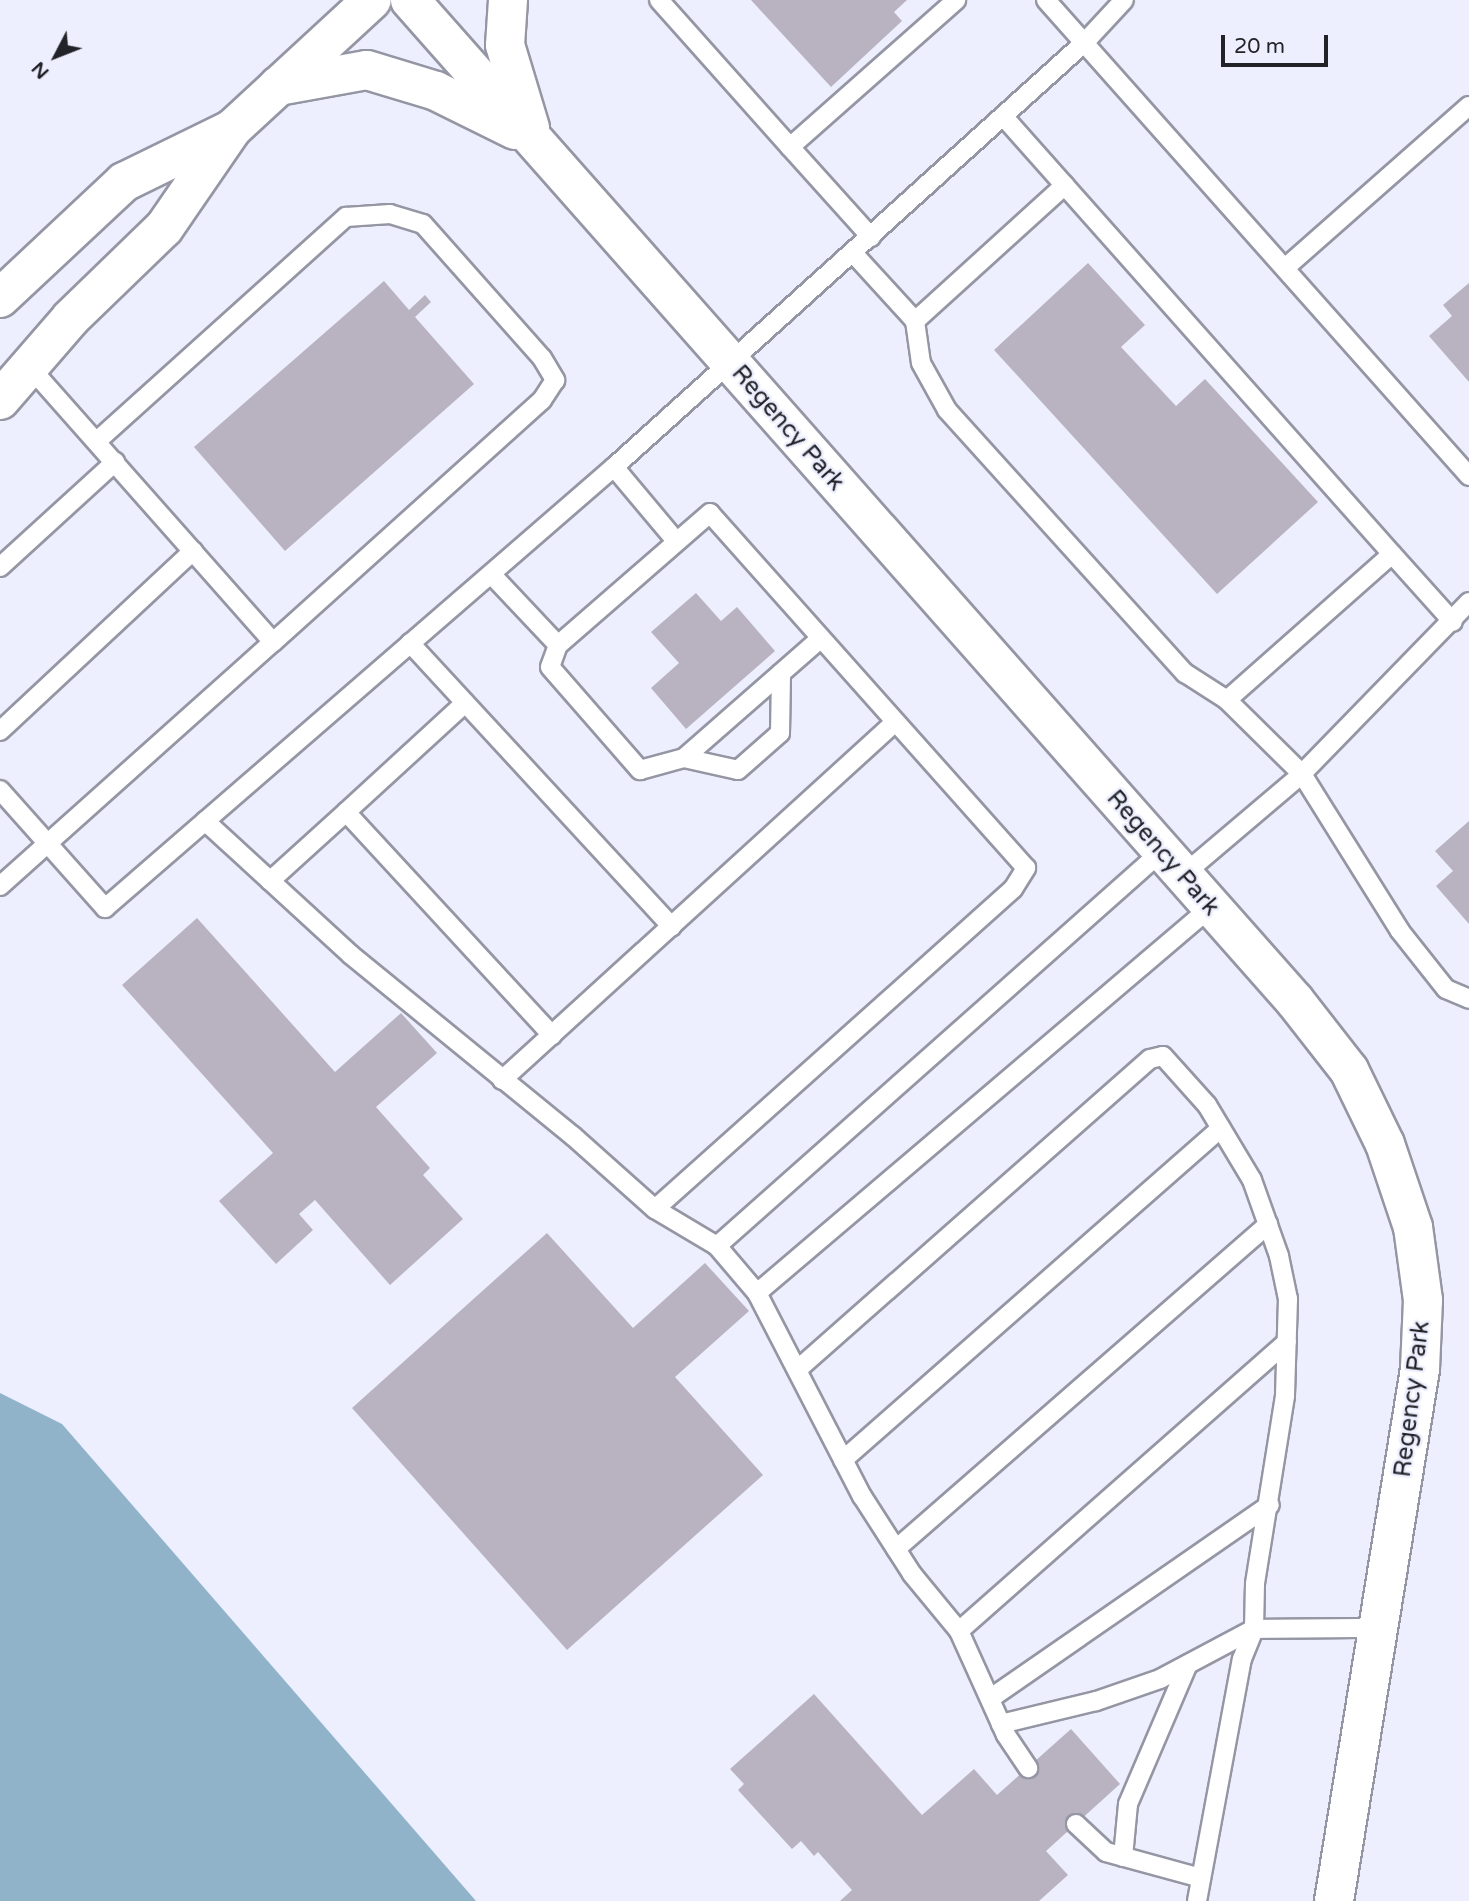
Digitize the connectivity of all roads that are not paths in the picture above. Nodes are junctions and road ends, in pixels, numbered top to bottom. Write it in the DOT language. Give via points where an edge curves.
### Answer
graph roads {
  1 [pos="372,0"];
  2 [pos="410,0"];
  3 [pos="508,0"];
  4 [pos="659,0"];
  5 [pos="956,0"];
  6 [pos="1046,0"];
  7 [pos="1124,0"];
  8 [pos="1085,42"];
  9 [pos="278,86"];
  10 [pos="1469,106"];
  11 [pos="1003,116"];
  12 [pos="232,129"];
  13 [pos="534,140"];
  14 [pos="790,147"];
  15 [pos="1065,185"];
  16 [pos="871,237"];
  17 [pos="853,253"];
  18 [pos="1285,268"];
  19 [pos="0,298"];
  20 [pos="915,321"];
  21 [pos="729,361"];
  22 [pos="29,366"];
  23 [pos="0,400"];
  24 [pos="97,441"];
  25 [pos="115,462"];
  26 [pos="614,467"];
  27 [pos="1469,476"];
  28 [pos="676,541"];
  29 [pos="193,551"];
  30 [pos="1392,554"];
  31 [pos="0,567"];
  32 [pos="492,575"];
  33 [pos="1469,602"];
  34 [pos="1453,622"];
  35 [pos="821,638"];
  36 [pos="274,642"];
  37 [pos="410,643"];
  38 [pos="558,645"];
  39 [pos="781,673"];
  40 [pos="1227,700"];
  41 [pos="465,703"];
  42 [pos="894,723"];
  43 [pos="0,731"];
  44 [pos="684,758"];
  45 [pos="1302,774"];
  46 [pos="0,790"];
  47 [pos="346,812"];
  48 [pos="205,821"];
  49 [pos="49,844"];
  50 [pos="1172,863"];
  51 [pos="270,880"];
  52 [pos="0,886"];
  53 [pos="1211,907"];
  54 [pos="671,927"];
  55 [pos="1469,999"];
  56 [pos="552,1035"];
  57 [pos="502,1080"];
  58 [pos="1221,1128"];
  59 [pos="654,1209"];
  60 [pos="1268,1224"];
  61 [pos="717,1246"];
  62 [pos="757,1293"];
  63 [pos="1287,1342"];
  64 [pos="797,1370"];
  65 [pos="844,1460"];
  66 [pos="1270,1505"];
  67 [pos="896,1549"];
  68 [pos="1379,1628"];
  69 [pos="1254,1629"];
  70 [pos="959,1631"];
  71 [pos="1188,1664"];
  72 [pos="990,1698"];
  73 [pos="1001,1724"];
  74 [pos="1028,1768"];
  75 [pos="1076,1824"];
  76 [pos="1123,1857"];
  77 [pos="1202,1878"];
  78 [pos="1198,1901"];
  79 [pos="1334,1901"];
  1 -- 9 [label="street"];
  2 -- 13 [label="street, Regency Park"];
  3 -- 13 [label="street" via="505,46"];
  4 -- 14 [label="lane"];
  5 -- 14 [label="lane"];
  6 -- 8 [label="lane"];
  7 -- 8 [label="lane"];
  8 -- 11 [label="lane"];
  8 -- 18 [label="lane"];
  9 -- 12 [label="street"];
  9 -- 13 [label="street" via="367,70 436,91"];
  10 -- 18 [label="lane"];
  11 -- 15 [label="lane"];
  11 -- 16 [label="lane"];
  12 -- 19 [label="street" via="124,182"];
  12 -- 22 [label="street" via="164,228 71,318"];
  13 -- 21 [label="street, Regency Park"];
  14 -- 16 [label="lane"];
  15 -- 20 [label="lane"];
  15 -- 30 [label="lane"];
  16 -- 17 [label="lane"];
  17 -- 20 [label="lane"];
  17 -- 21 [label="lane"];
  18 -- 27 [label="lane"];
  20 -- 40 [label="lane" via="921,363 947,410 1185,673"];
  21 -- 26 [label="lane"];
  21 -- 50 [label="street, Regency Park"];
  22 -- 23 [label="street"];
  22 -- 24 [label="lane"];
  24 -- 25 [label="lane"];
  24 -- 36 [label="lane" via="346,217 390,214 424,224 542,358 555,380 542,400"];
  25 -- 29 [label="lane"];
  25 -- 31 [label="lane"];
  26 -- 28 [label="lane"];
  26 -- 32 [label="lane"];
  28 -- 35 [label="lane" via="710,513"];
  28 -- 38 [label="lane"];
  29 -- 36 [label="lane"];
  29 -- 43 [label="lane"];
  30 -- 34 [label="lane"];
  30 -- 40 [label="lane"];
  32 -- 37 [label="lane"];
  32 -- 38 [label="lane"];
  33 -- 34 [label="lane"];
  34 -- 45 [label="lane"];
  35 -- 39 [label="lane"];
  35 -- 42 [label="lane"];
  36 -- 49 [label="lane"];
  37 -- 41 [label="lane"];
  37 -- 48 [label="lane"];
  38 -- 44 [label="lane" via="550,667 640,770"];
  39 -- 44 [label="lane"];
  39 -- 44 [label="lane" via="780,733 738,770"];
  40 -- 45 [label="lane"];
  41 -- 47 [label="lane"];
  41 -- 54 [label="lane"];
  42 -- 54 [label="lane"];
  42 -- 59 [label="lane" via="1026,868 1013,889"];
  45 -- 50 [label="lane"];
  45 -- 55 [label="lane" via="1400,931 1446,989"];
  46 -- 49 [label="lane"];
  47 -- 51 [label="lane"];
  47 -- 56 [label="lane"];
  48 -- 49 [label="lane" via="105,908"];
  48 -- 51 [label="lane"];
  49 -- 52 [label="lane"];
  50 -- 53 [label="street, Regency Park"];
  50 -- 61 [label="lane"];
  51 -- 57 [label="lane" via="351,955"];
  53 -- 62 [label="lane"];
  53 -- 68 [label="street, Regency Park" via="1349,1070 1385,1143 1413,1227 1423,1300 1420,1369"];
  54 -- 56 [label="lane"];
  56 -- 57 [label="lane"];
  57 -- 59 [label="lane"];
  58 -- 60 [label="lane" via="1252,1180"];
  58 -- 64 [label="lane" via="1207,1105 1163,1056 1150,1059"];
  58 -- 65 [label="lane"];
  59 -- 61 [label="lane"];
  60 -- 63 [label="lane" via="1288,1299"];
  60 -- 67 [label="lane"];
  61 -- 62 [label="lane"];
  62 -- 64 [label="lane"];
  63 -- 66 [label="lane"];
  63 -- 70 [label="lane"];
  64 -- 65 [label="lane"];
  65 -- 67 [label="lane"];
  66 -- 69 [label="lane" via="1255,1584"];
  66 -- 72 [label="lane"];
  67 -- 70 [label="lane"];
  68 -- 69 [label="lane"];
  68 -- 79 [label="street, Regency Park"];
  69 -- 71 [label="lane"];
  69 -- 77 [label="lane" via="1242,1660"];
  70 -- 72 [label="lane"];
  71 -- 73 [label="lane" via="1096,1701"];
  71 -- 76 [label="lane" via="1128,1804"];
  72 -- 73 [label="lane"];
  73 -- 74 [label="lane"];
  75 -- 76 [label="lane" via="1106,1852"];
  76 -- 77 [label="lane"];
  77 -- 78 [label="lane"];
}
